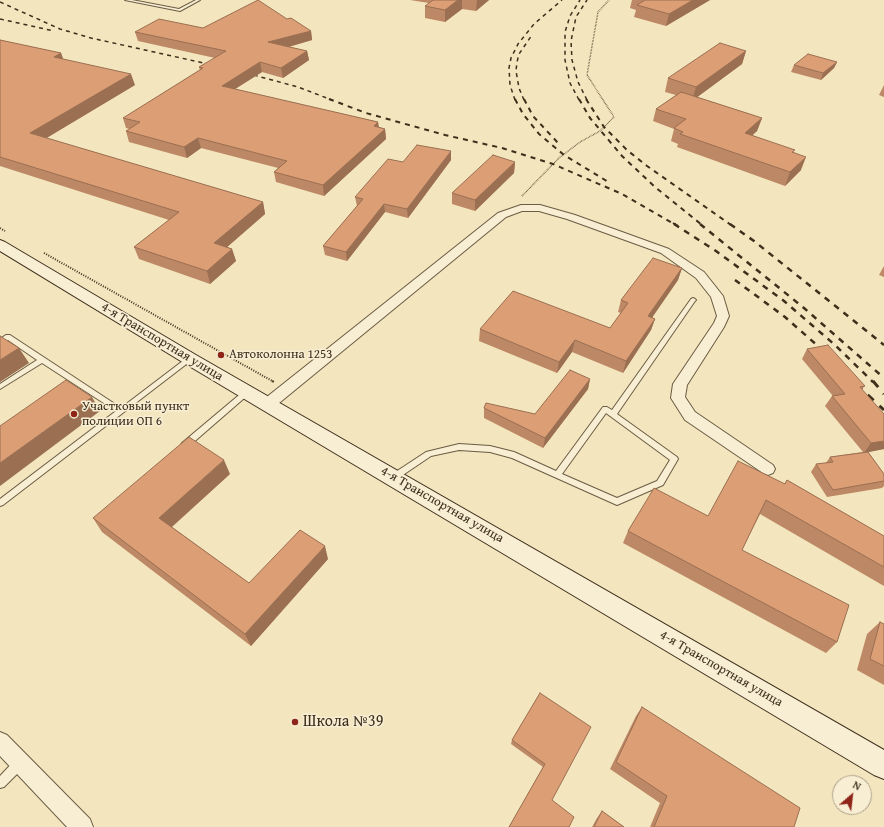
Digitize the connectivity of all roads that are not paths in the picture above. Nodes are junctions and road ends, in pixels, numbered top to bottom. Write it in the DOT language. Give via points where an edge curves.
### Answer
graph roads {
  1 [pos="127,0"];
  2 [pos="198,0"];
  3 [pos="2,241"];
  4 [pos="693,300"];
  5 [pos="0,342"];
  6 [pos="190,359"];
  7 [pos="42,360"];
  8 [pos="0,387"];
  9 [pos="248,392"];
  10 [pos="268,404"];
  11 [pos="121,412"];
  12 [pos="613,414"];
  13 [pos="179,450"];
  14 [pos="768,469"];
  15 [pos="557,475"];
  16 [pos="394,477"];
  17 [pos="0,503"];
  18 [pos="0,742"];
  19 [pos="20,763"];
  20 [pos="884,765"];
  21 [pos="0,783"];
  22 [pos="82,827"];
  1 -- 2 [label="lane" via="180,10"];
  3 -- 6 [label="main road, 4-я Транспортная улица"];
  4 -- 12 [label="lane"];
  5 -- 7 [label="lane" via="8,337"];
  6 -- 9 [label="main road, 4-я Транспортная улица"];
  6 -- 11 [label="lane"];
  7 -- 8 [label="lane"];
  7 -- 11 [label="lane"];
  9 -- 10 [label="main road, 4-я Транспортная улица"];
  9 -- 13 [label="lane"];
  10 -- 14 [label="street" via="502,215 521,208 540,208 665,251 700,275 717,296 723,316 680,384 678,398 690,416"];
  10 -- 16 [label="main road, 4-я Транспортная улица"];
  11 -- 17 [label="lane"];
  12 -- 15 [label="lane" via="605,409"];
  12 -- 15 [label="lane" via="674,459 660,483 616,502"];
  15 -- 16 [label="lane" via="514,455 490,449 458,447 429,454"];
  16 -- 20 [label="main road, 4-я Транспортная улица"];
  18 -- 19 [label="street"];
  19 -- 21 [label="lane"];
  19 -- 22 [label="street"];
}
